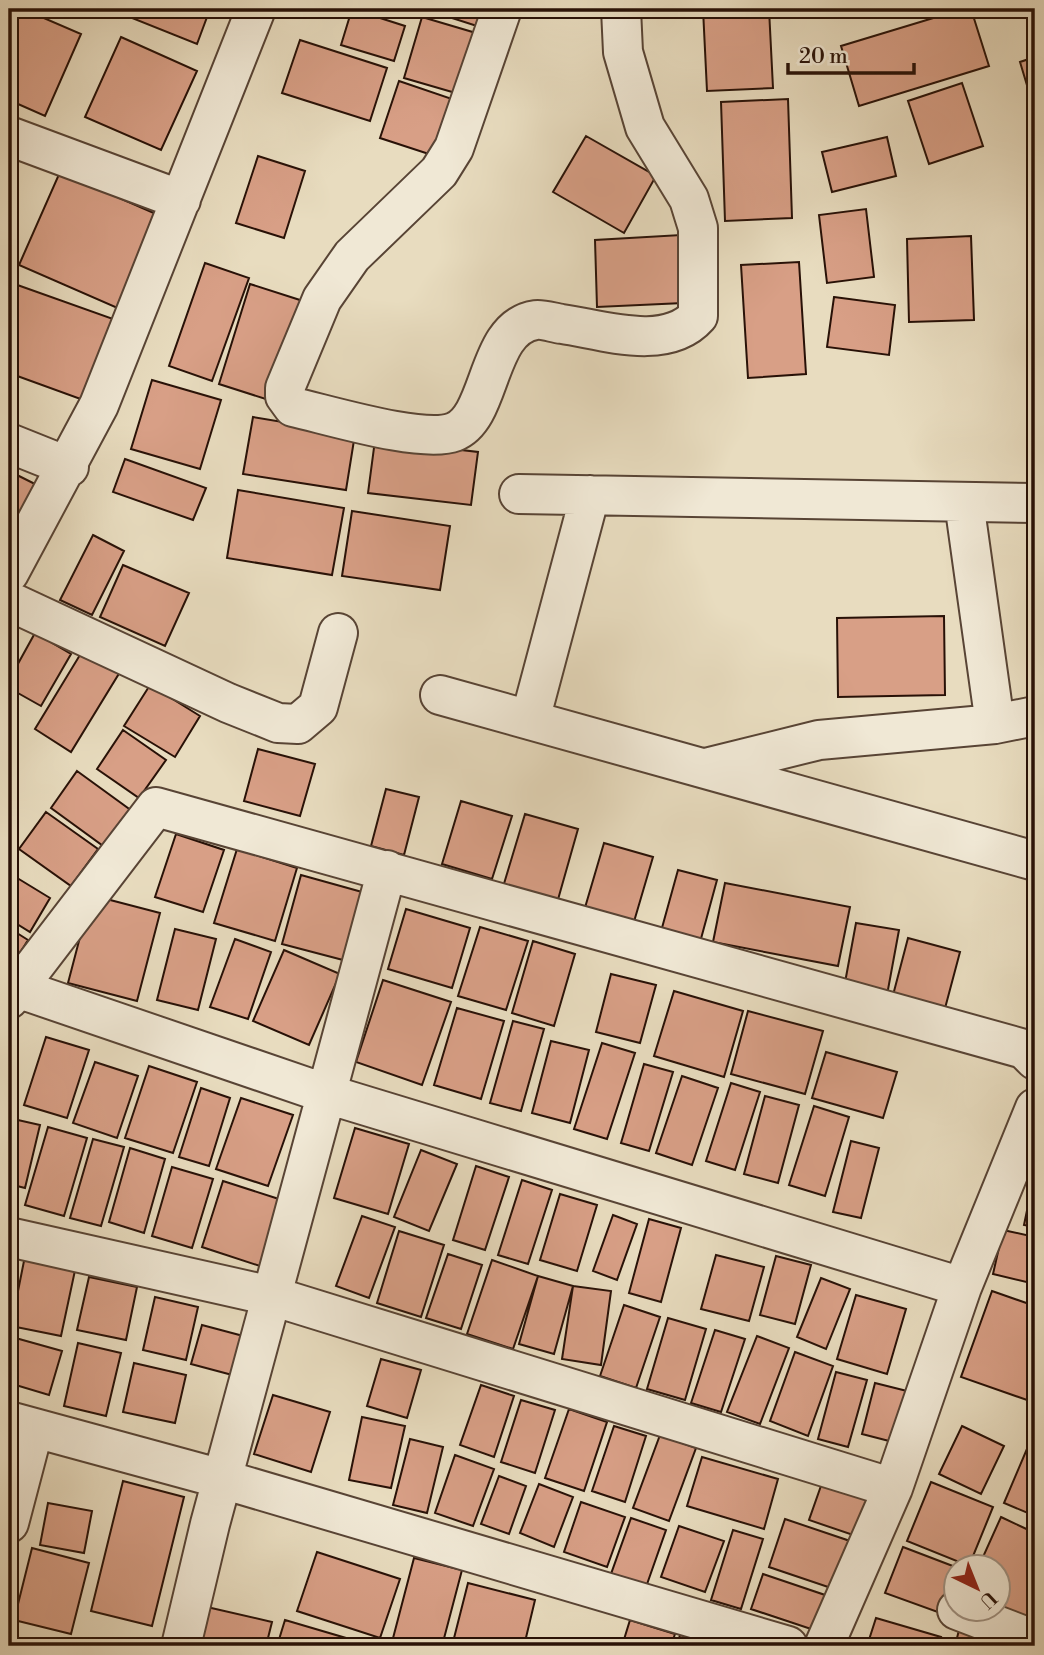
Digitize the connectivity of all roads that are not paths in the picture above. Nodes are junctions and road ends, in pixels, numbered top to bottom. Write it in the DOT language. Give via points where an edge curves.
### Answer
graph roads {
  1 [pos="256,9"];
  2 [pos="502,9"];
  3 [pos="621,9"];
  4 [pos="9,136"];
  5 [pos="181,200"];
  6 [pos="9,443"];
  7 [pos="69,467"];
  8 [pos="519,494"];
  9 [pos="590,495"];
  10 [pos="964,502"];
  11 [pos="1035,503"];
  12 [pos="9,573"];
  13 [pos="9,601"];
  14 [pos="338,633"];
  15 [pos="440,695"];
  16 [pos="1035,716"];
  17 [pos="530,720"];
  18 [pos="995,724"];
  19 [pos="704,768"];
  20 [pos="1035,861"];
  21 [pos="387,870"];
  22 [pos="13,994"];
  23 [pos="1035,1060"];
  24 [pos="327,1094"];
  25 [pos="1035,1108"];
  26 [pos="9,1237"];
  27 [pos="962,1287"];
  28 [pos="272,1296"];
  29 [pos="22,1424"];
  30 [pos="222,1479"];
  31 [pos="893,1488"];
  32 [pos="9,1523"];
  33 [pos="994,1624"];
  34 [pos="1035,1640"];
  35 [pos="181,1646"];
  36 [pos="788,1646"];
  37 [pos="824,1646"];
  1 -- 5 [label="street"];
  2 -- 3 [label="street" via="454,148 439,172 352,256 322,299 285,388 287,402 293,407 428,436 456,431 472,415 505,341 535,320 667,336 688,328 698,316 698,228 689,199 645,127 623,52"];
  4 -- 5 [label="street"];
  5 -- 7 [label="street" via="99,405"];
  6 -- 7 [label="street"];
  7 -- 12 [label="street"];
  8 -- 9 [label="street"];
  9 -- 10 [label="street"];
  9 -- 17 [label="street"];
  10 -- 11 [label="street"];
  10 -- 18 [label="street"];
  13 -- 14 [label="street" via="278,723 298,724 318,707"];
  15 -- 17 [label="street"];
  16 -- 18 [label="street"];
  17 -- 19 [label="street"];
  18 -- 19 [label="street" via="819,740"];
  19 -- 20 [label="street"];
  21 -- 22 [label="street" via="156,807"];
  21 -- 23 [label="street" via="1024,1049"];
  21 -- 24 [label="street"];
  22 -- 24 [label="street"];
  24 -- 27 [label="street"];
  24 -- 28 [label="street"];
  25 -- 27 [label="street"];
  26 -- 28 [label="street"];
  27 -- 31 [label="street"];
  28 -- 30 [label="street"];
  28 -- 31 [label="street"];
  29 -- 30 [label="street"];
  29 -- 32 [label="street"];
  30 -- 35 [label="street"];
  30 -- 36 [label="street"];
  31 -- 37 [label="street"];
  33 -- 34 [label="street"];
}
